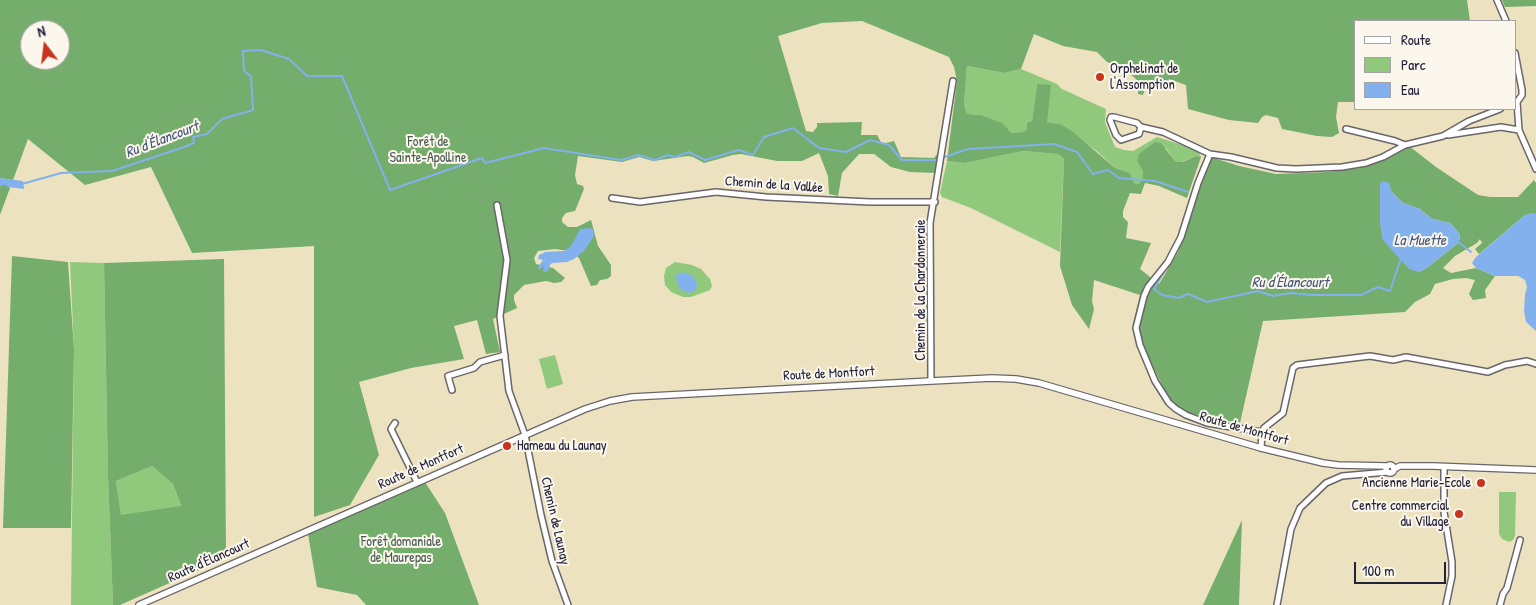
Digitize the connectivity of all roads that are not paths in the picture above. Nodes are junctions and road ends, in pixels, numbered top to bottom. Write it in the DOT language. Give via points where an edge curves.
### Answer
graph roads {
  1 [pos="1497,0"];
  2 [pos="1506,20"];
  3 [pos="1516,58"];
  4 [pos="953,81"];
  5 [pos="1516,103"];
  6 [pos="1497,110"];
  7 [pos="1141,127"];
  8 [pos="1346,129"];
  9 [pos="1519,130"];
  10 [pos="1443,136"];
  11 [pos="1405,145"];
  12 [pos="1210,154"];
  13 [pos="1536,169"];
  14 [pos="612,198"];
  15 [pos="935,202"];
  16 [pos="497,205"];
  17 [pos="505,355"];
  18 [pos="1536,364"];
  19 [pos="931,381"];
  20 [pos="452,390"];
  21 [pos="395,423"];
  22 [pos="1262,432"];
  23 [pos="525,435"];
  24 [pos="1261,448"];
  25 [pos="1444,467"];
  26 [pos="1390,469"];
  27 [pos="1536,470"];
  28 [pos="417,482"];
  29 [pos="289,539"];
  30 [pos="1520,540"];
  31 [pos="139,605"];
  32 [pos="568,605"];
  33 [pos="1277,605"];
  34 [pos="1446,605"];
  35 [pos="1500,605"];
  1 -- 2 [label="street"];
  3 -- 5 [label="street" via="1522,90"];
  4 -- 15 [label="street, Chemin de la Chardonneraie"];
  5 -- 9 [label="street"];
  6 -- 10 [label="street"];
  7 -- 7 [label="street" via="1117,117 1110,120 1121,140 1139,134"];
  7 -- 12 [label="street" via="1163,132"];
  8 -- 11 [label="street"];
  9 -- 10 [label="street" via="1501,127"];
  9 -- 13 [label="street"];
  10 -- 11 [label="street"];
  11 -- 12 [label="street" via="1384,157 1342,167 1277,168"];
  12 -- 22 [label="street" via="1181,237 1144,296 1136,328 1155,381 1169,403 1186,415 1208,423"];
  14 -- 15 [label="street, Chemin de la Vallée" via="640,202 716,192 870,202"];
  15 -- 19 [label="street, Chemin de la Chardonneraie" via="930,223"];
  16 -- 17 [label="street, Chemin de Launay" via="507,260 500,316"];
  17 -- 20 [label="street" via="448,376"];
  17 -- 23 [label="street, Chemin de Launay" via="508,391"];
  18 -- 22 [label="street" via="1527,361 1488,372 1406,358 1393,360 1370,356 1297,365 1283,414"];
  19 -- 23 [label="street, Route de Montfort" via="632,397 584,409"];
  19 -- 24 [label="street, Route de Montfort" via="992,378 1039,383"];
  21 -- 28 [label="street" via="391,429"];
  22 -- 24 [label="street"];
  23 -- 28 [label="street, Route de Montfort"];
  23 -- 32 [label="street, Chemin de Launay" via="552,562"];
  24 -- 26 [label="street, Route de Montfort" via="1331,464"];
  25 -- 26 [label="street, Route de Montfort" via="1400,466"];
  25 -- 27 [label="street, Route de Montfort"];
  25 -- 34 [label="street" via="1444,512 1452,562"];
  26 -- 33 [label="street" via="1342,476 1326,483 1300,508 1291,529"];
  28 -- 29 [label="street, Route de Montfort"];
  29 -- 31 [label="street, Route d'Élancourt"];
  30 -- 35 [label="street"];
}
